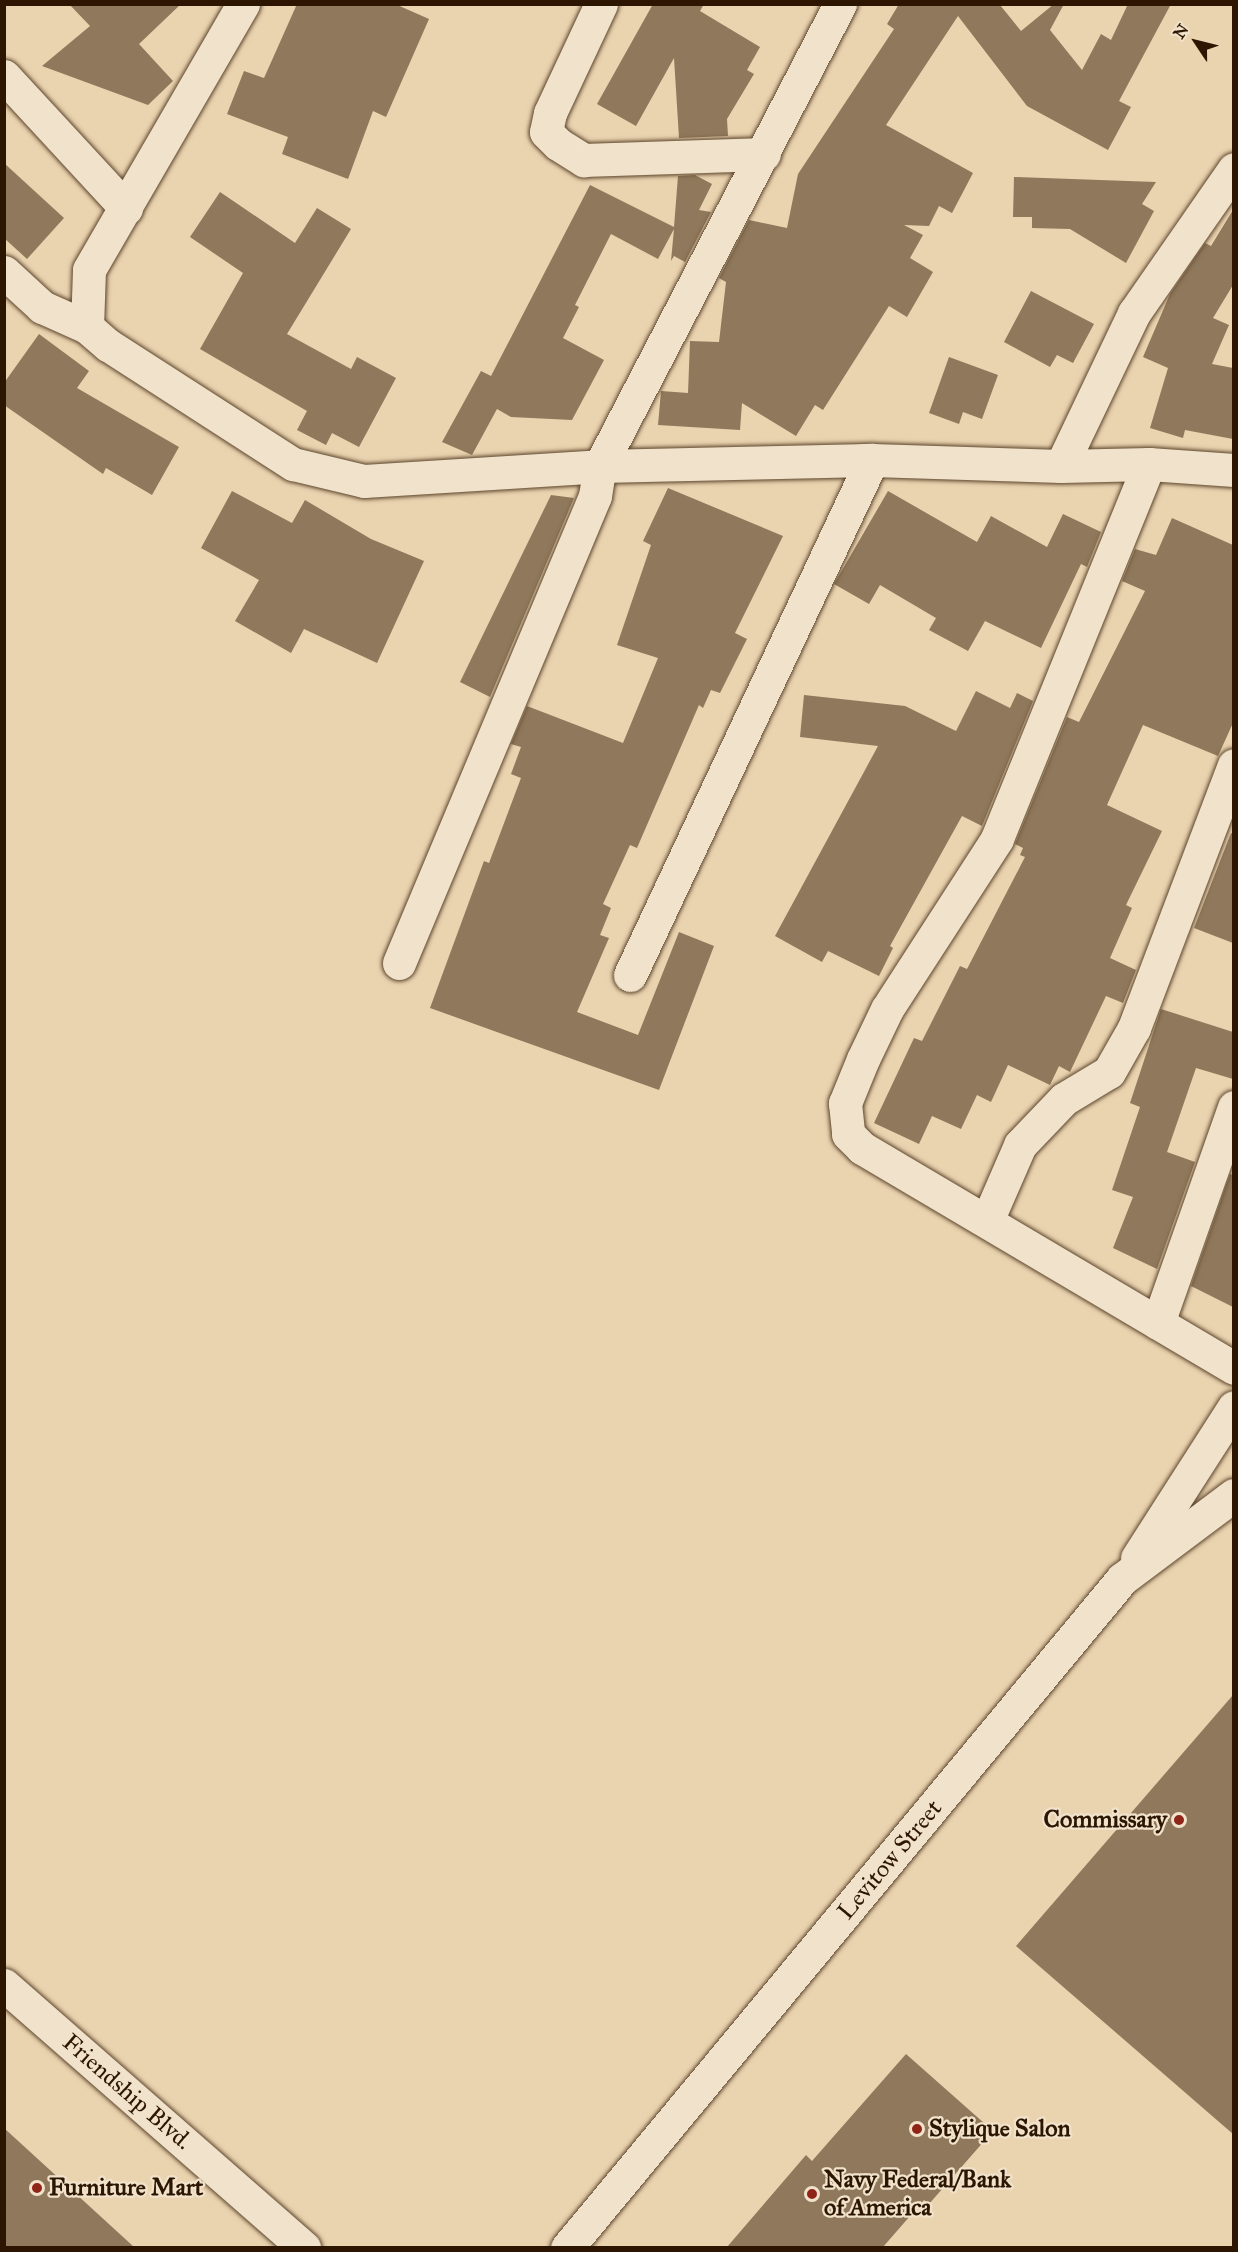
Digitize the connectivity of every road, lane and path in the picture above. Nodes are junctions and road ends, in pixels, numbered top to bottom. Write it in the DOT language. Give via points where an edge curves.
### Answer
graph roads {
  1 [pos="243,4"];
  2 [pos="601,4"];
  3 [pos="840,4"];
  4 [pos="4,76"];
  5 [pos="764,154"];
  6 [pos="1233,168"];
  7 [pos="126,208"];
  8 [pos="4,272"];
  9 [pos="87,327"];
  10 [pos="872,460"];
  11 [pos="1149,464"];
  12 [pos="600,466"];
  13 [pos="1061,466"];
  14 [pos="1233,470"];
  15 [pos="1233,765"];
  16 [pos="399,963"];
  17 [pos="630,975"];
  18 [pos="1233,1107"];
  19 [pos="987,1221"];
  20 [pos="1158,1323"];
  21 [pos="1233,1368"];
  22 [pos="1233,1407"];
  23 [pos="1233,1495"];
  24 [pos="1122,1579"];
  25 [pos="4,1985"];
  26 [pos="304,2247"];
  27 [pos="567,2247"];
  1 -- 7 [label="street"];
  2 -- 5 [label="street" via="550,113 546,132 558,144 584,160"];
  3 -- 5 [label="street"];
  4 -- 7 [label="street"];
  5 -- 12 [label="street"];
  6 -- 13 [label="street" via="1134,313"];
  7 -- 9 [label="street" via="89,270"];
  8 -- 9 [label="street" via="42,307"];
  9 -- 12 [label="street" via="108,345 292,464 327,475 364,481"];
  10 -- 12 [label="street"];
  10 -- 13 [label="street"];
  10 -- 17 [label="street"];
  11 -- 13 [label="street"];
  11 -- 14 [label="street"];
  11 -- 19 [label="street" via="1014,804 996,839 886,1009 845,1103 848,1134 862,1148"];
  12 -- 16 [label="street" via="595,496"];
  15 -- 19 [label="street" via="1134,1028 1109,1072 1064,1099 1020,1145"];
  18 -- 20 [label="street"];
  19 -- 20 [label="street"];
  20 -- 21 [label="street"];
  22 -- 24 [label="street"];
  23 -- 24 [label="street, Levitow Street"];
  24 -- 27 [label="street, Levitow Street"];
  25 -- 26 [label="street, Friendship Blvd."];
}
